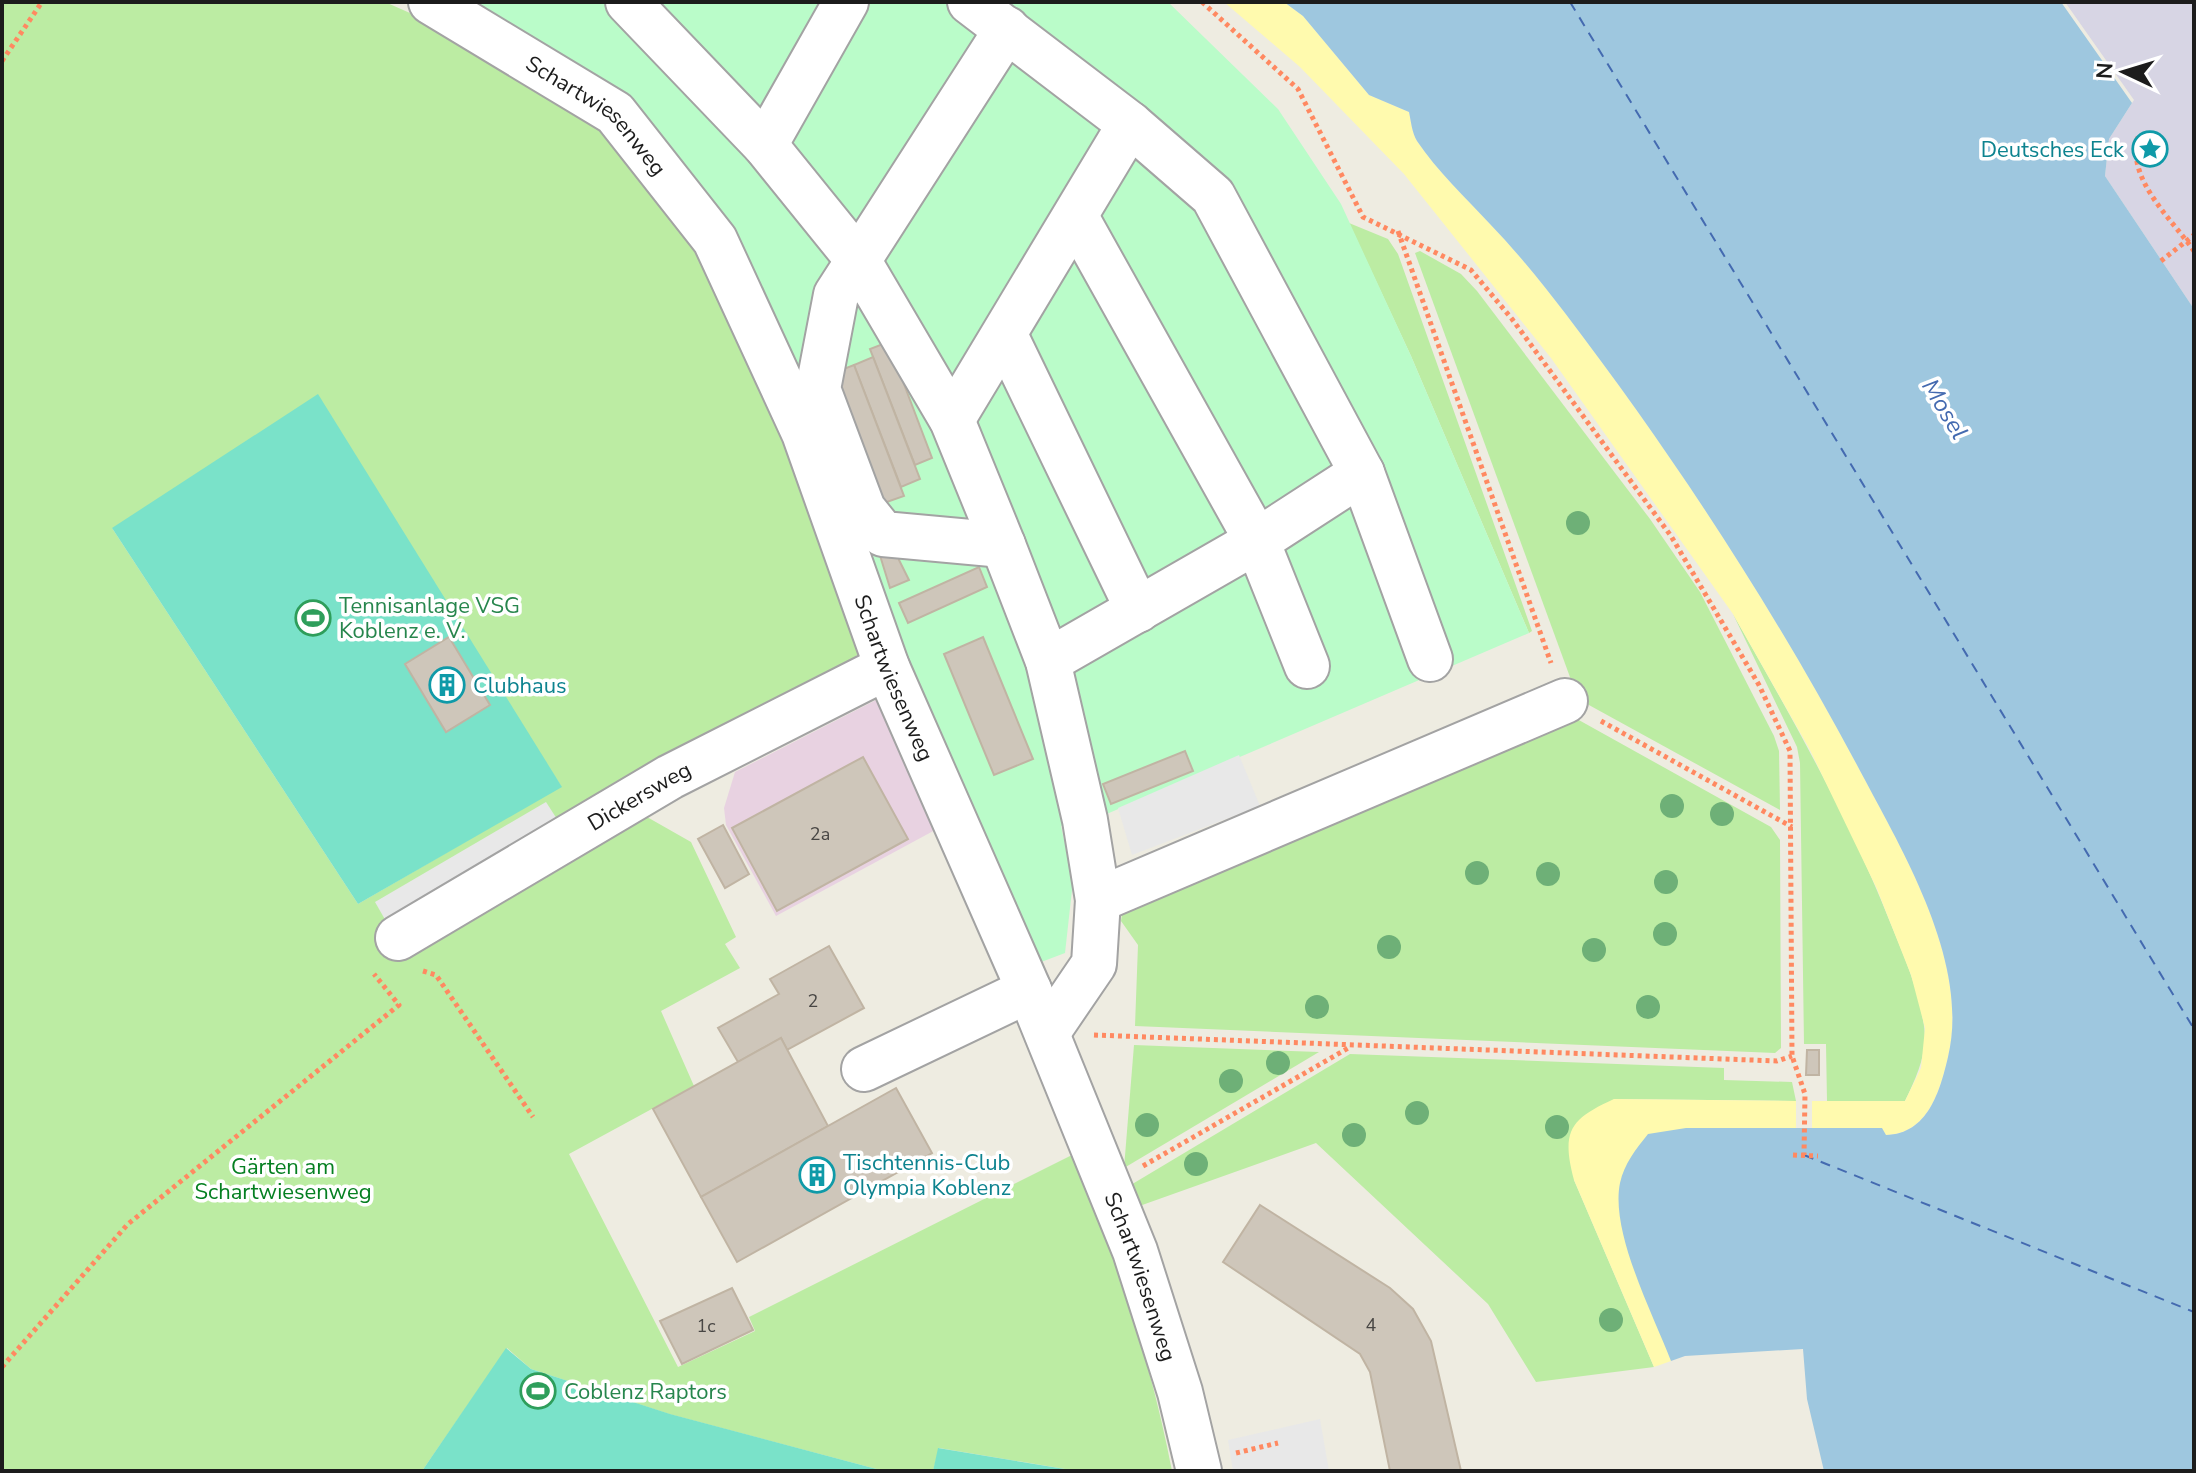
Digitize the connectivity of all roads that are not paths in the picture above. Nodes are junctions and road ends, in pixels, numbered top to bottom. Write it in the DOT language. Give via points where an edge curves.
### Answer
graph roads {
  1 [pos="431,2"];
  2 [pos="846,2"];
  3 [pos="970,2"];
  4 [pos="644,8"];
  5 [pos="1007,29"];
  6 [pos="1130,124"];
  7 [pos="765,145"];
  8 [pos="1076,217"];
  9 [pos="858,260"];
  10 [pos="1005,335"];
  11 [pos="952,420"];
  12 [pos="1362,473"];
  13 [pos="1257,541"];
  14 [pos="1003,545"];
  15 [pos="1138,610"];
  16 [pos="1430,659"];
  17 [pos="1048,661"];
  18 [pos="1307,666"];
  19 [pos="887,667"];
  20 [pos="1565,701"];
  21 [pos="1098,900"];
  22 [pos="398,938"];
  23 [pos="1029,990"];
  24 [pos="1047,1033"];
  25 [pos="864,1069"];
  26 [pos="1213,1463"];
  1 -- 19 [label="street, Schartwiesenweg" via="615,113 715,240 804,433"];
  2 -- 7 [label="street"];
  3 -- 5 [label="street"];
  4 -- 7 [label="street"];
  5 -- 6 [label="street"];
  5 -- 9 [label="street"];
  6 -- 8 [label="street"];
  6 -- 12 [label="street" via="1213,196"];
  7 -- 9 [label="street"];
  8 -- 10 [label="street"];
  8 -- 13 [label="street"];
  9 -- 11 [label="street"];
  9 -- 14 [label="street" via="836,295 818,389 863,509 883,534"];
  10 -- 11 [label="street"];
  10 -- 15 [label="street"];
  11 -- 14 [label="street"];
  12 -- 13 [label="street"];
  12 -- 16 [label="street"];
  13 -- 15 [label="street"];
  13 -- 18 [label="street"];
  14 -- 17 [label="street"];
  15 -- 17 [label="street"];
  17 -- 21 [label="street"];
  19 -- 22 [label="street, Dickersweg" via="670,777"];
  19 -- 23 [label="street, Schartwiesenweg"];
  20 -- 21 [label="street"];
  21 -- 24 [label="street" via="1094,964"];
  23 -- 24 [label="street, Schartwiesenweg"];
  23 -- 25 [label="street"];
  24 -- 26 [label="street, Schartwiesenweg" via="1135,1251 1180,1392"];
}
